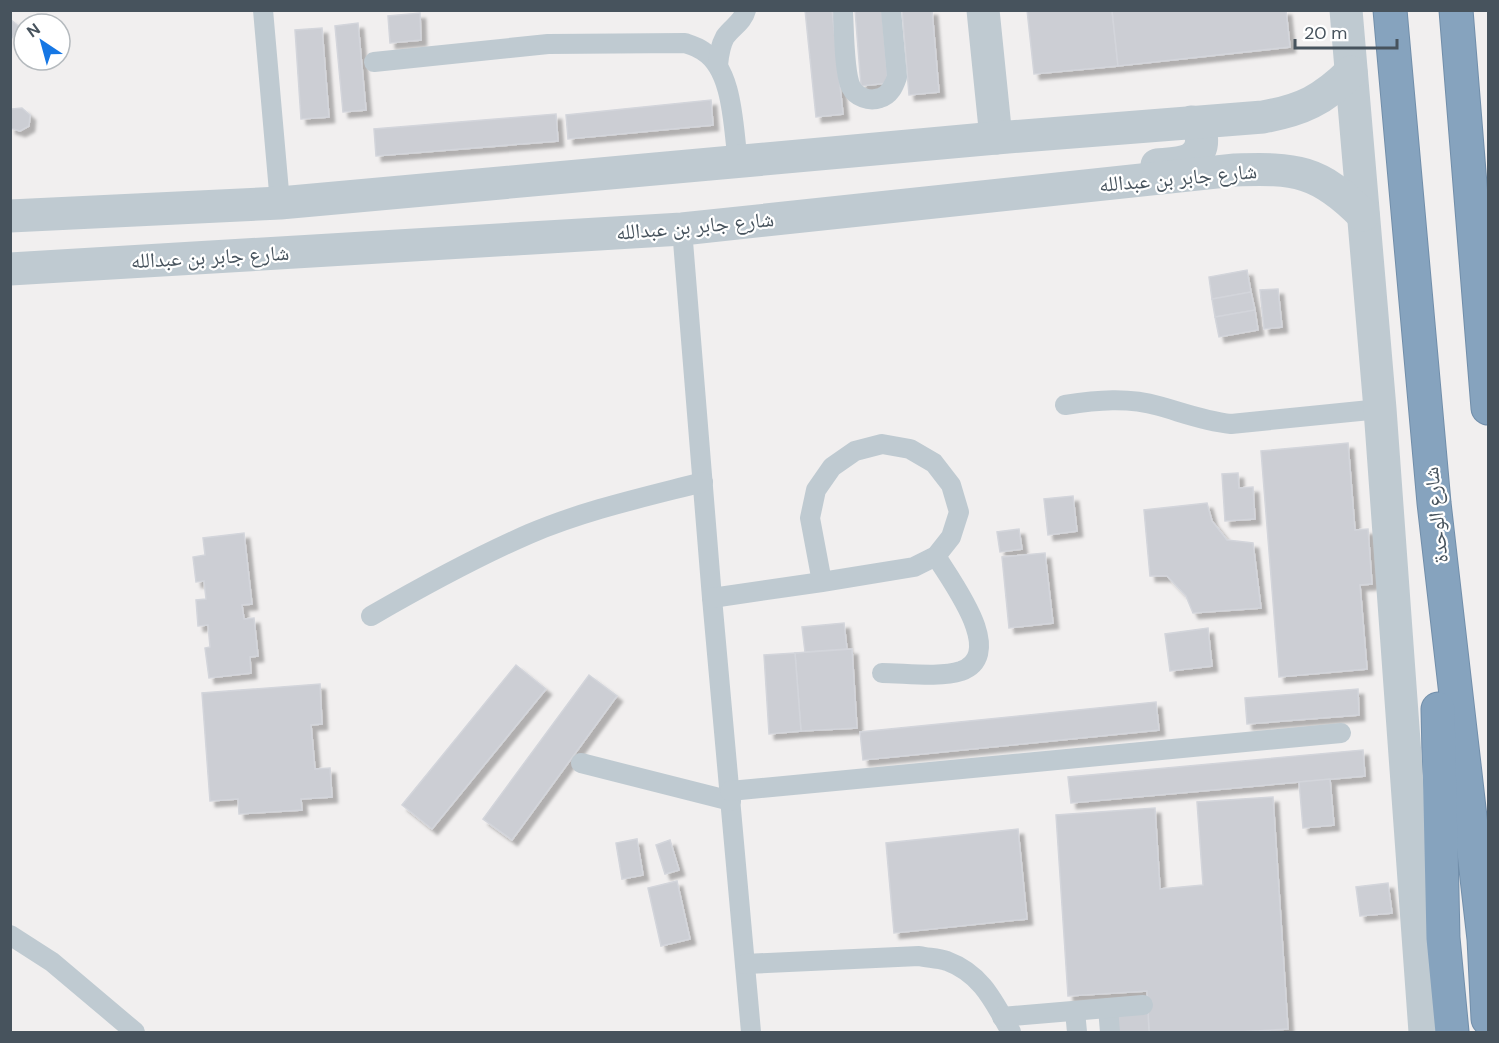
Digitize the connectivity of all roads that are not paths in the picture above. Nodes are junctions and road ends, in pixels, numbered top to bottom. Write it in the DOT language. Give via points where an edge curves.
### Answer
graph roads {
  1 [pos="263,10"];
  2 [pos="746,10"];
  3 [pos="843,10"];
  4 [pos="891,10"];
  5 [pos="983,10"];
  6 [pos="1346,10"];
  7 [pos="1390,10"];
  8 [pos="1456,10"];
  9 [pos="374,62"];
  10 [pos="718,65"];
  11 [pos="1351,72"];
  12 [pos="1192,122"];
  13 [pos="996,138"];
  14 [pos="738,162"];
  15 [pos="1075,188"];
  16 [pos="280,203"];
  17 [pos="1363,215"];
  18 [pos="10,216"];
  19 [pos="682,229"];
  20 [pos="10,269"];
  21 [pos="1065,405"];
  22 [pos="1488,408"];
  23 [pos="1380,409"];
  24 [pos="703,482"];
  25 [pos="1434,503"];
  26 [pos="936,556"];
  27 [pos="822,582"];
  28 [pos="712,598"];
  29 [pos="371,616"];
  30 [pos="882,673"];
  31 [pos="1341,733"];
  32 [pos="581,763"];
  33 [pos="730,796"];
  34 [pos="10,935"];
  35 [pos="745,964"];
  36 [pos="1143,1005"];
  37 [pos="1108,1008"];
  38 [pos="1075,1011"];
  39 [pos="1488,1019"];
  40 [pos="1006,1024"];
  41 [pos="135,1032"];
  42 [pos="751,1032"];
  43 [pos="1077,1032"];
  44 [pos="1110,1032"];
  45 [pos="1425,1032"];
  46 [pos="1452,1032"];
  1 -- 16 [label="lane"];
  2 -- 10 [label="lane" via="725,38"];
  3 -- 4 [label="lane" via="848,79 855,93 869,99 885,96 897,77"];
  5 -- 13 [label="street"];
  6 -- 11 [label="street"];
  7 -- 25 [label="highway, شارع الوحدة"];
  8 -- 22 [label="highway"];
  9 -- 10 [label="lane" via="548,44 666,42 685,43 704,51"];
  10 -- 14 [label="lane" via="726,83"];
  11 -- 12 [label="street" via="1312,104 1289,113"];
  11 -- 17 [label="street"];
  12 -- 13 [label="street"];
  12 -- 15 [label="street" via="1203,138 1200,150 1191,159 1131,168"];
  13 -- 14 [label="street"];
  14 -- 16 [label="street"];
  15 -- 17 [label="street, شارع جابر بن عبدالله" via="1235,170 1292,171 1319,180 1343,195"];
  15 -- 19 [label="street, شارع جابر بن عبدالله"];
  16 -- 18 [label="street"];
  17 -- 23 [label="street"];
  19 -- 20 [label="street, شارع جابر بن عبدالله"];
  19 -- 24 [label="lane"];
  21 -- 23 [label="lane" via="1127,400 1208,422 1231,424"];
  23 -- 45 [label="street"];
  24 -- 28 [label="lane"];
  24 -- 29 [label="lane" via="616,504 531,534 449,571"];
  25 -- 39 [label="highway, شارع الوحدة" via="1484,939"];
  25 -- 46 [label="highway" via="1443,938"];
  26 -- 27 [label="lane" via="914,567"];
  26 -- 27 [label="lane" via="951,537 959,512 951,485 934,463 910,449 882,444 847,456 832,467 816,490 810,518"];
  26 -- 30 [label="lane" via="978,630 981,645 975,660 963,670 947,674"];
  27 -- 28 [label="lane"];
  28 -- 33 [label="lane"];
  31 -- 33 [label="lane"];
  32 -- 33 [label="lane"];
  33 -- 35 [label="lane"];
  34 -- 41 [label="lane" via="52,962"];
  35 -- 40 [label="lane" via="919,956 946,961 970,973 990,992"];
  35 -- 42 [label="lane"];
  36 -- 37 [label="lane"];
  37 -- 38 [label="lane"];
  37 -- 44 [label="lane"];
  38 -- 40 [label="lane"];
  38 -- 43 [label="lane"];
}
